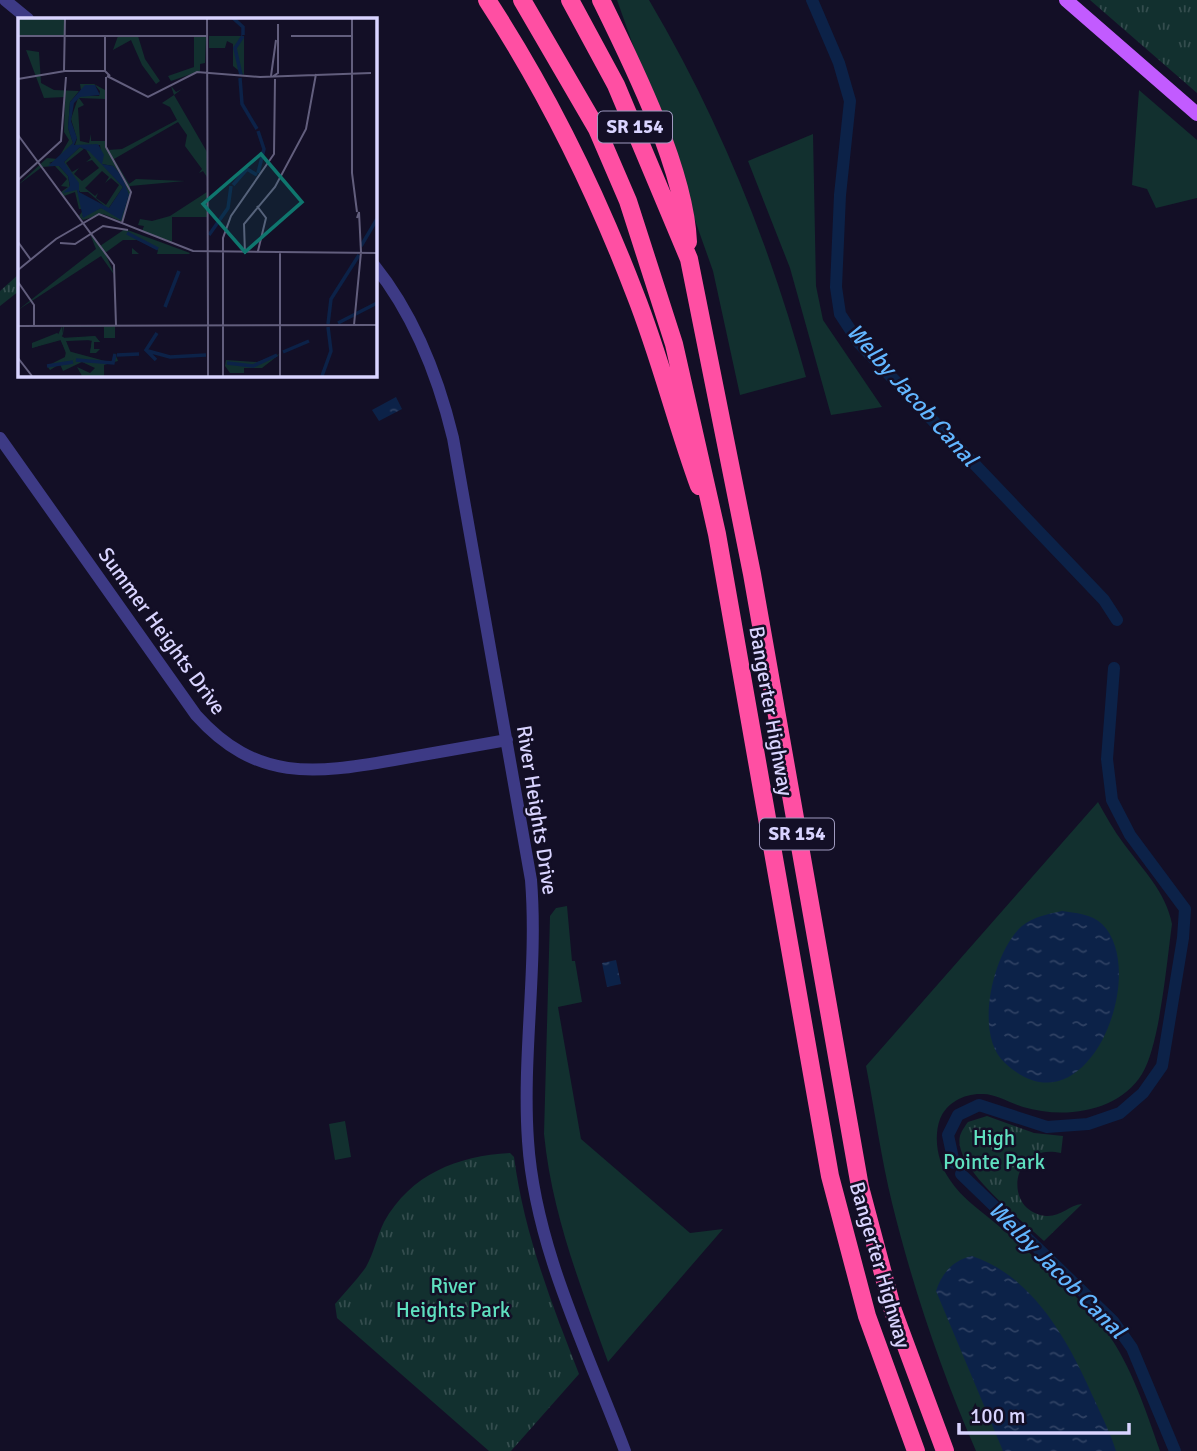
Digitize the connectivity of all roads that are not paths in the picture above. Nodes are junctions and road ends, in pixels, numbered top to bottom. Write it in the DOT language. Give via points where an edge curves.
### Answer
graph roads {
  1 [pos="5,0"];
  2 [pos="487,0"];
  3 [pos="522,0"];
  4 [pos="570,0"];
  5 [pos="601,0"];
  6 [pos="1066,0"];
  7 [pos="27,18"];
  8 [pos="1197,114"];
  9 [pos="689,259"];
  10 [pos="376,268"];
  11 [pos="0,438"];
  12 [pos="717,534"];
  13 [pos="506,740"];
  14 [pos="625,1451"];
  15 [pos="916,1451"];
  16 [pos="945,1451"];
  1 -- 7 [label="street"];
  2 -- 12 [label="highway" via="547,101 610,234 635,293"];
  3 -- 12 [label="highway, Bangerter Highway / SR 154" via="597,129 628,201 674,344"];
  4 -- 9 [label="highway, Bangerter Highway / SR 154" via="621,98"];
  5 -- 9 [label="highway" via="668,156 687,220"];
  6 -- 8 [label="main road"];
  9 -- 16 [label="highway, Bangerter Highway / SR 154" via="752,574 860,1187 893,1311"];
  10 -- 13 [label="street, River Heights Drive" via="419,337 447,414"];
  11 -- 13 [label="street, Summer Heights Drive" via="196,715 240,752 280,769 324,772"];
  12 -- 15 [label="highway, Bangerter Highway / SR 154" via="830,1176 867,1316"];
  13 -- 14 [label="street, River Heights Drive" via="533,902 527,1101 534,1185 560,1279"];
}
